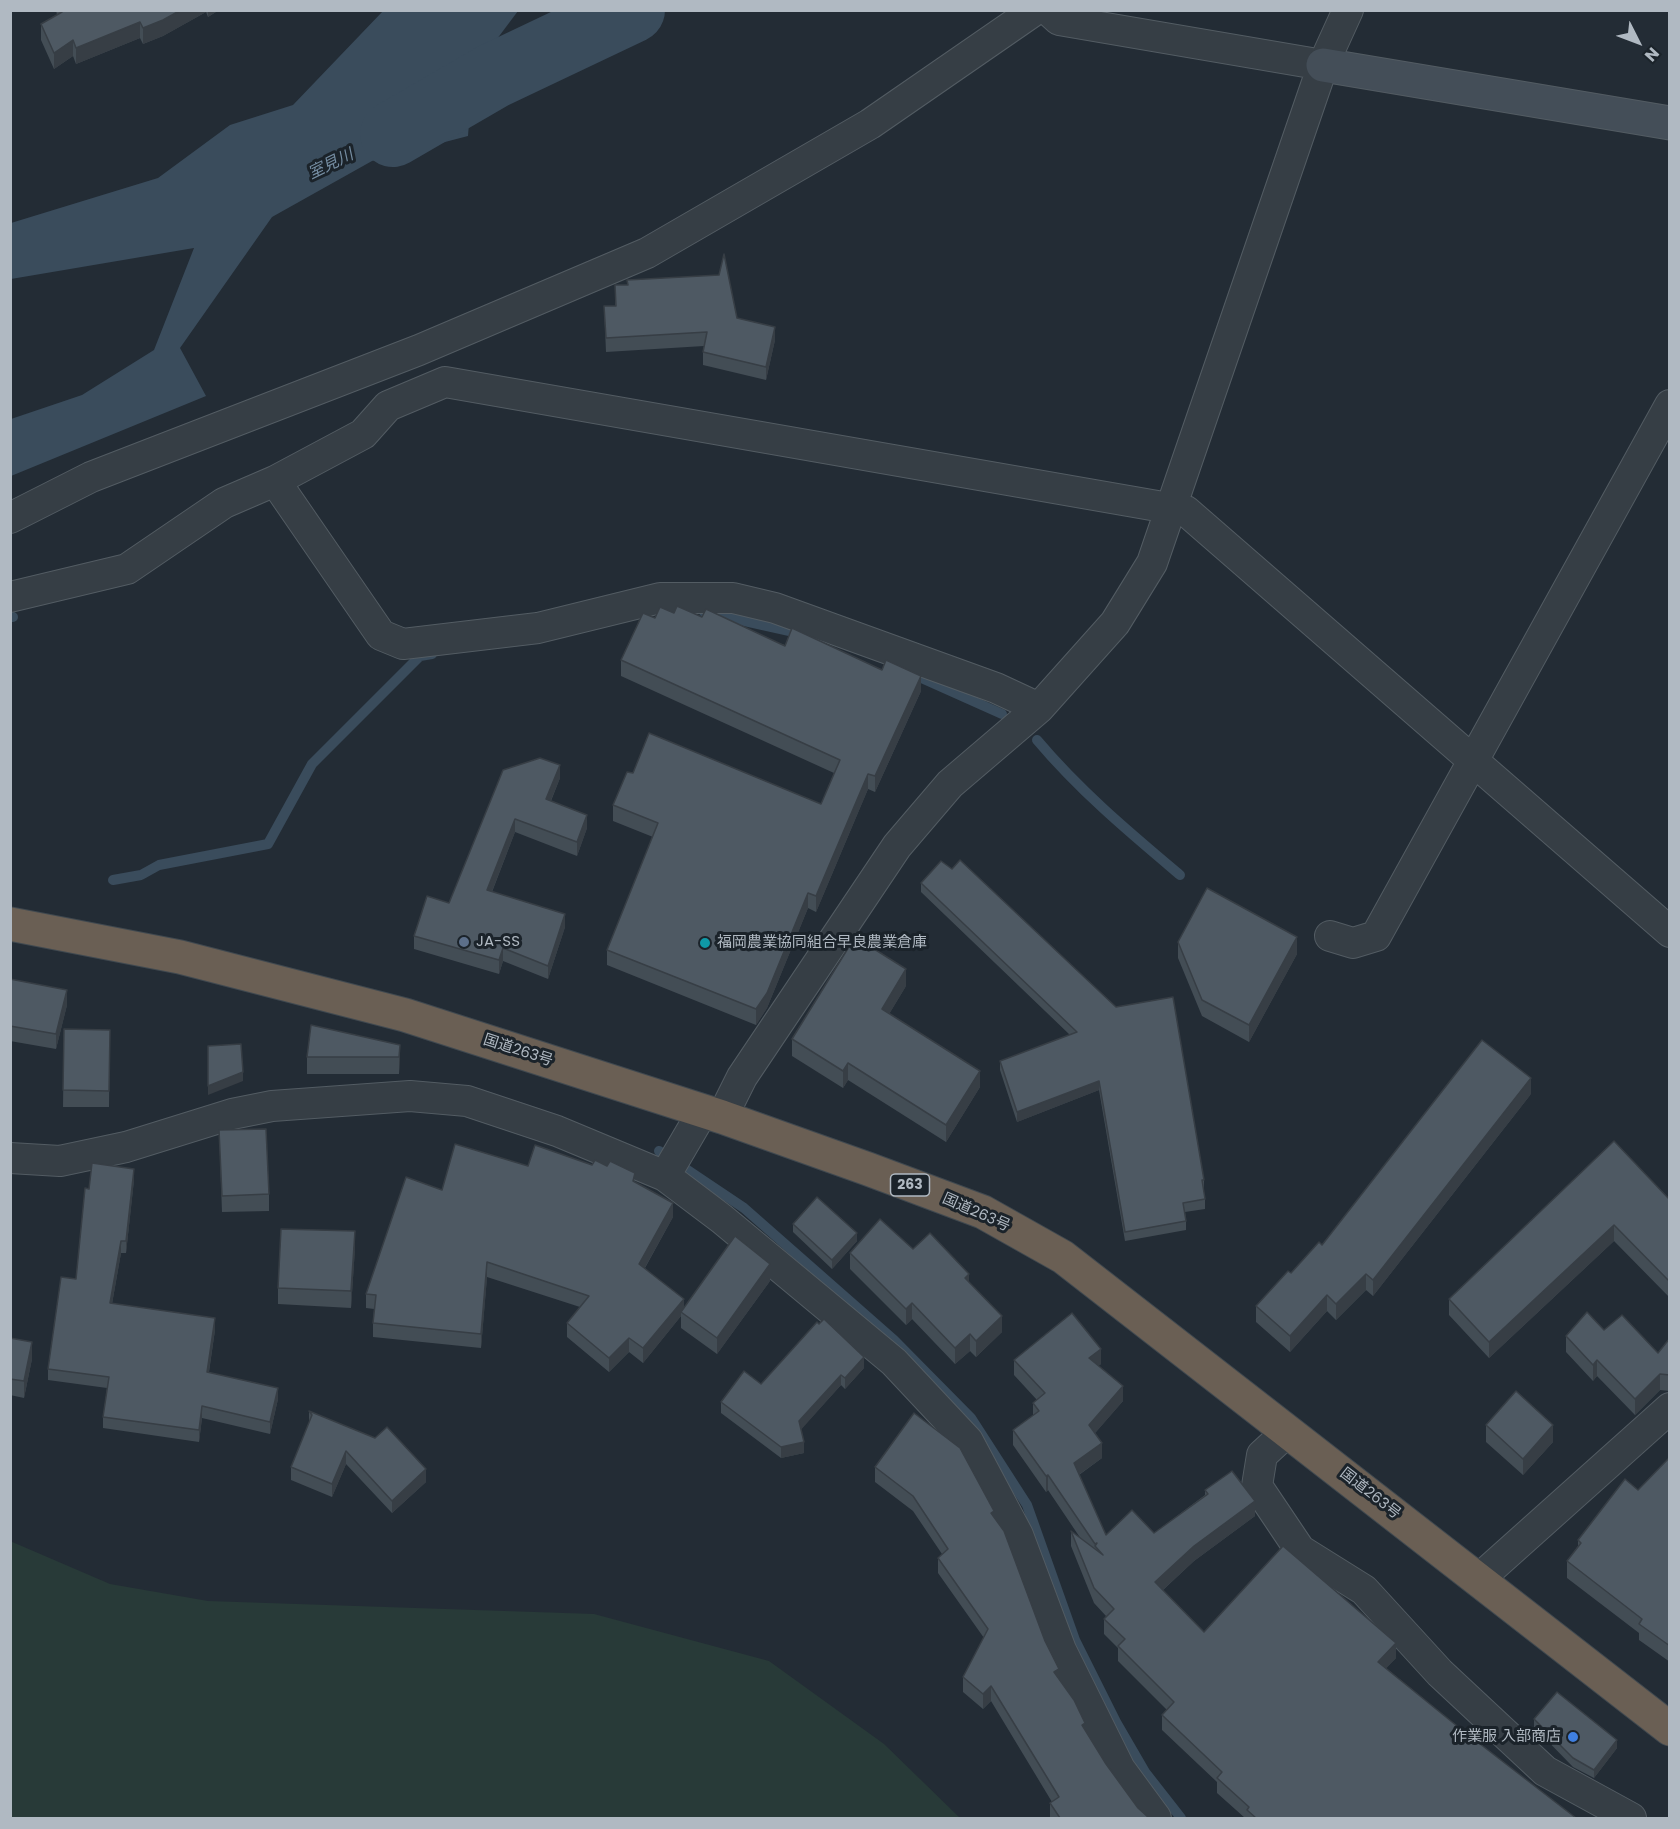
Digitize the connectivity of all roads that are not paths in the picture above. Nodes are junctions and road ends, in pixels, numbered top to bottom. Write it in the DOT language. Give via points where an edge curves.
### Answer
graph roads {
  1 [pos="1035,10"];
  2 [pos="1048,10"];
  3 [pos="1348,10"];
  4 [pos="1323,65"];
  5 [pos="1670,123"];
  6 [pos="1670,405"];
  7 [pos="275,482"];
  8 [pos="1171,509"];
  9 [pos="10,518"];
  10 [pos="10,597"];
  11 [pos="1039,708"];
  12 [pos="1474,761"];
  13 [pos="10,924"];
  14 [pos="1670,932"];
  15 [pos="1330,936"];
  16 [pos="713,1114"];
  17 [pos="10,1158"];
  18 [pos="665,1176"];
  19 [pos="1670,1408"];
  20 [pos="1288,1431"];
  21 [pos="1480,1578"];
  22 [pos="1670,1729"];
  23 [pos="1156,1818"];
  24 [pos="1631,1818"];
  1 -- 9 [label="street" via="870,124 647,253 419,350 91,477"];
  2 -- 4 [label="street" via="1059,20"];
  3 -- 4 [label="street"];
  4 -- 5 [label="street"];
  4 -- 8 [label="street"];
  6 -- 12 [label="street"];
  7 -- 8 [label="street" via="363,434 388,406 445,382"];
  7 -- 10 [label="street" via="224,502 127,569"];
  7 -- 11 [label="street" via="381,635 403,644 538,628 660,598 733,597 775,608 996,688"];
  8 -- 11 [label="street" via="1152,563 1115,623"];
  8 -- 12 [label="street" via="1185,511"];
  11 -- 16 [label="street" via="950,784 897,846"];
  12 -- 14 [label="street"];
  12 -- 15 [label="street" via="1376,936 1353,943"];
  13 -- 16 [label="highway, 国道263号 / 263" via="180,957 405,1015"];
  16 -- 18 [label="street" via="684,1145"];
  16 -- 20 [label="highway, 国道263号 / 263" via="973,1208 1023,1234 1063,1257"];
  17 -- 18 [label="street" via="60,1161 126,1147 232,1114 272,1106 410,1096 466,1101 557,1131"];
  18 -- 23 [label="street" via="894,1362 968,1441 1018,1536 1061,1650 1120,1769"];
  19 -- 21 [label="street"];
  20 -- 21 [label="highway, 国道263号 / 263"];
  20 -- 24 [label="street" via="1262,1455 1257,1486 1300,1550 1364,1590 1440,1673 1545,1771"];
  21 -- 22 [label="highway, 国道263号 / 263"];
}
